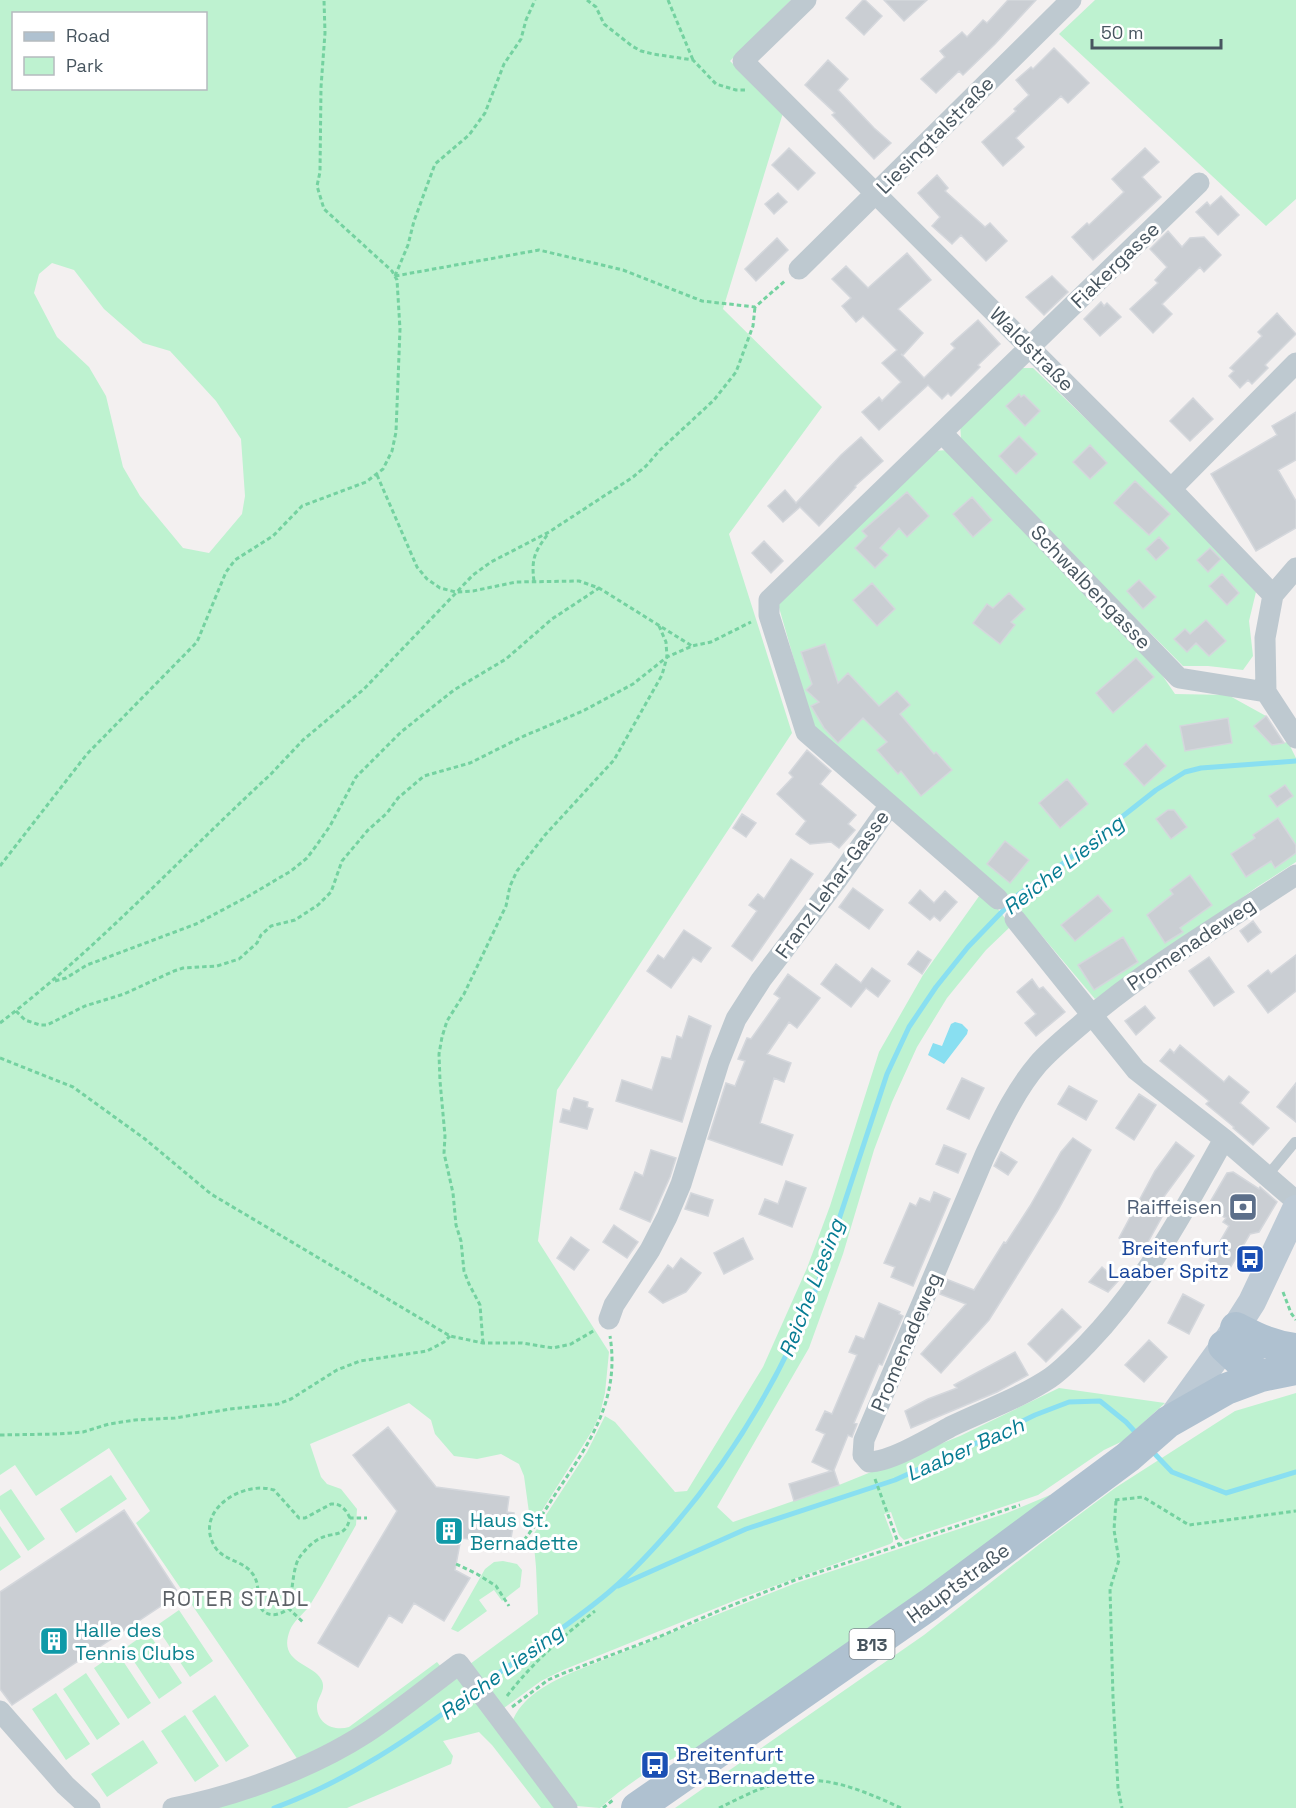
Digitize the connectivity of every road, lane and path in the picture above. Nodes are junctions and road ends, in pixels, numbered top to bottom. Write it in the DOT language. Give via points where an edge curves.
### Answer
graph roads {
  1 [pos="324,0"];
  2 [pos="535,0"];
  3 [pos="586,0"];
  4 [pos="668,0"];
  5 [pos="806,0"];
  6 [pos="1071,0"];
  7 [pos="693,60"];
  8 [pos="762,80"];
  9 [pos="1199,183"];
  10 [pos="876,193"];
  11 [pos="799,269"];
  12 [pos="395,276"];
  13 [pos="755,307"];
  14 [pos="1030,348"];
  15 [pos="1296,363"];
  16 [pos="942,433"];
  17 [pos="378,475"];
  18 [pos="1171,489"];
  19 [pos="549,532"];
  20 [pos="1296,568"];
  21 [pos="534,581"];
  22 [pos="599,588"];
  23 [pos="456,592"];
  24 [pos="1273,595"];
  25 [pos="770,615"];
  26 [pos="659,626"];
  27 [pos="692,646"];
  28 [pos="667,657"];
  29 [pos="1266,692"];
  30 [pos="1296,738"];
  31 [pos="890,805"];
  32 [pos="0,866"];
  33 [pos="1296,874"];
  34 [pos="998,899"];
  35 [pos="1015,919"];
  36 [pos="53,982"];
  37 [pos="16,1011"];
  38 [pos="1093,1014"];
  39 [pos="0,1023"];
  40 [pos="0,1058"];
  41 [pos="1224,1139"];
  42 [pos="1295,1142"];
  43 [pos="1267,1176"];
  44 [pos="1294,1217"];
  45 [pos="1283,1289"];
  46 [pos="609,1319"];
  47 [pos="1296,1320"];
  48 [pos="450,1336"];
  49 [pos="1230,1337"];
  50 [pos="483,1343"];
  51 [pos="1296,1349"];
  52 [pos="1296,1369"];
  53 [pos="1261,1376"];
  54 [pos="1167,1424"];
  55 [pos="0,1435"];
  56 [pos="875,1480"];
  57 [pos="1111,1495"];
  58 [pos="1116,1501"];
  59 [pos="1028,1502"];
  60 [pos="1296,1512"];
  61 [pos="350,1518"];
  62 [pos="367,1518"];
  63 [pos="524,1540"];
  64 [pos="899,1545"];
  65 [pos="456,1564"];
  66 [pos="509,1606"];
  67 [pos="288,1608"];
  68 [pos="595,1611"];
  69 [pos="304,1623"];
  70 [pos="0,1711"];
  71 [pos="496,1714"];
  72 [pos="90,1808"];
  73 [pos="173,1808"];
  74 [pos="567,1808"];
  75 [pos="637,1808"];
  76 [pos="719,1808"];
  77 [pos="901,1808"];
  78 [pos="1122,1808"];
  1 -- 12 [label="path" via="326,33 317,186 320,198 324,209"];
  2 -- 12 [label="path" via="485,113 470,135 435,164"];
  3 -- 7 [label="path" via="596,7 604,24 632,46"];
  4 -- 7 [label="path"];
  5 -- 8 [label="street, Waldstraße" via="742,61"];
  6 -- 10 [label="street, Liesingtalstraße"];
  7 -- 8 [label="path" via="723,88 745,90"];
  8 -- 10 [label="street, Waldstraße"];
  9 -- 14 [label="street, Fiakergasse"];
  10 -- 11 [label="street, Liesingtalstraße"];
  10 -- 14 [label="street, Waldstraße"];
  11 -- 13 [label="path"];
  12 -- 13 [label="path" via="539,250 623,270 702,302"];
  12 -- 17 [label="path" via="400,329 396,432 388,462"];
  13 -- 19 [label="path" via="753,326 736,372 714,400 633,477"];
  14 -- 16 [label="street"];
  14 -- 18 [label="street, Waldstraße"];
  15 -- 18 [label="street"];
  16 -- 25 [label="street" via="773,595 769,600"];
  16 -- 29 [label="street, Schwalbengasse" via="1179,678"];
  17 -- 23 [label="path" via="417,567 440,588"];
  17 -- 32 [label="path" via="302,506 273,536 235,560 226,572 197,642 87,754"];
  18 -- 24 [label="street, Waldstraße"];
  19 -- 21 [label="path" via="534,557"];
  19 -- 23 [label="path" via="491,562"];
  20 -- 24 [label="street"];
  21 -- 22 [label="path" via="579,581"];
  21 -- 23 [label="path"];
  22 -- 26 [label="path"];
  22 -- 36 [label="path" via="401,732 356,777 330,826 307,858 291,871 196,924"];
  23 -- 36 [label="path" via="364,689 294,748 272,774"];
  24 -- 29 [label="street" via="1265,639"];
  25 -- 27 [label="path" via="711,642"];
  25 -- 31 [label="street, Franz Lehar-Gasse" via="806,732"];
  26 -- 27 [label="path"];
  26 -- 28 [label="path"];
  27 -- 28 [label="path"];
  28 -- 37 [label="path" via="633,684 583,711 470,763 433,773 412,784 342,861 331,892 324,900 296,920 271,926 239,959 174,971 47,1025 25,1020"];
  28 -- 50 [label="path" via="662,675 614,760 517,871 506,906 442,1037 444,1153 464,1271 480,1305"];
  29 -- 30 [label="street"];
  31 -- 34 [label="street"];
  31 -- 46 [label="street, Franz Lehar-Gasse" via="736,1019 668,1217"];
  33 -- 38 [label="street, Promenadeweg" via="1122,990"];
  35 -- 38 [label="street"];
  36 -- 37 [label="path"];
  37 -- 39 [label="path"];
  38 -- 41 [label="street" via="1136,1070"];
  38 -- 41 [label="street, Promenadeweg" via="1038,1063 1002,1120 864,1440 862,1455 869,1462 901,1452 1024,1393 1073,1359 1128,1297 1168,1239"];
  40 -- 48 [label="path" via="74,1088 145,1139 211,1194"];
  41 -- 43 [label="street"];
  42 -- 43 [label="lane"];
  43 -- 44 [label="street"];
  44 -- 49 [label="main road"];
  45 -- 47 [label="path"];
  46 -- 50 [label="path" via="563,1347"];
  46 -- 63 [label="path" via="613,1352 609,1394 602,1416 586,1448"];
  48 -- 50 [label="path"];
  48 -- 55 [label="path" via="427,1351 360,1361 337,1370 278,1404 135,1420 83,1432"];
  49 -- 51 [label="main road"];
  49 -- 53 [label="main road" via="1239,1361"];
  49 -- 54 [label="main road"];
  52 -- 53 [label="main road, B13"];
  53 -- 54 [label="main road, B13" via="1226,1389"];
  54 -- 75 [label="main road, Hauptstraße / B13" via="930,1604"];
  56 -- 64 [label="path"];
  57 -- 58 [label="path"];
  58 -- 60 [label="path" via="1143,1497 1189,1525"];
  58 -- 78 [label="path" via="1114,1530 1119,1560 1110,1589 1113,1708"];
  59 -- 64 [label="path"];
  61 -- 62 [label="path"];
  61 -- 67 [label="path" via="345,1530 316,1540 298,1561"];
  61 -- 67 [label="path" via="343,1507 335,1504 299,1518 271,1488 240,1491 216,1510 210,1533 217,1550 251,1572 258,1583 263,1610 273,1615"];
  64 -- 71 [label="path" via="795,1580 564,1673"];
  65 -- 66 [label="path" via="496,1586"];
  67 -- 69 [label="path"];
  68 -- 71 [label="path" via="522,1675"];
  70 -- 72 [label="street"];
  71 -- 73 [label="street" via="459,1665 367,1733 326,1757 277,1778"];
  71 -- 74 [label="street"];
  76 -- 77 [label="path" via="767,1787 808,1779 862,1791"];
}
